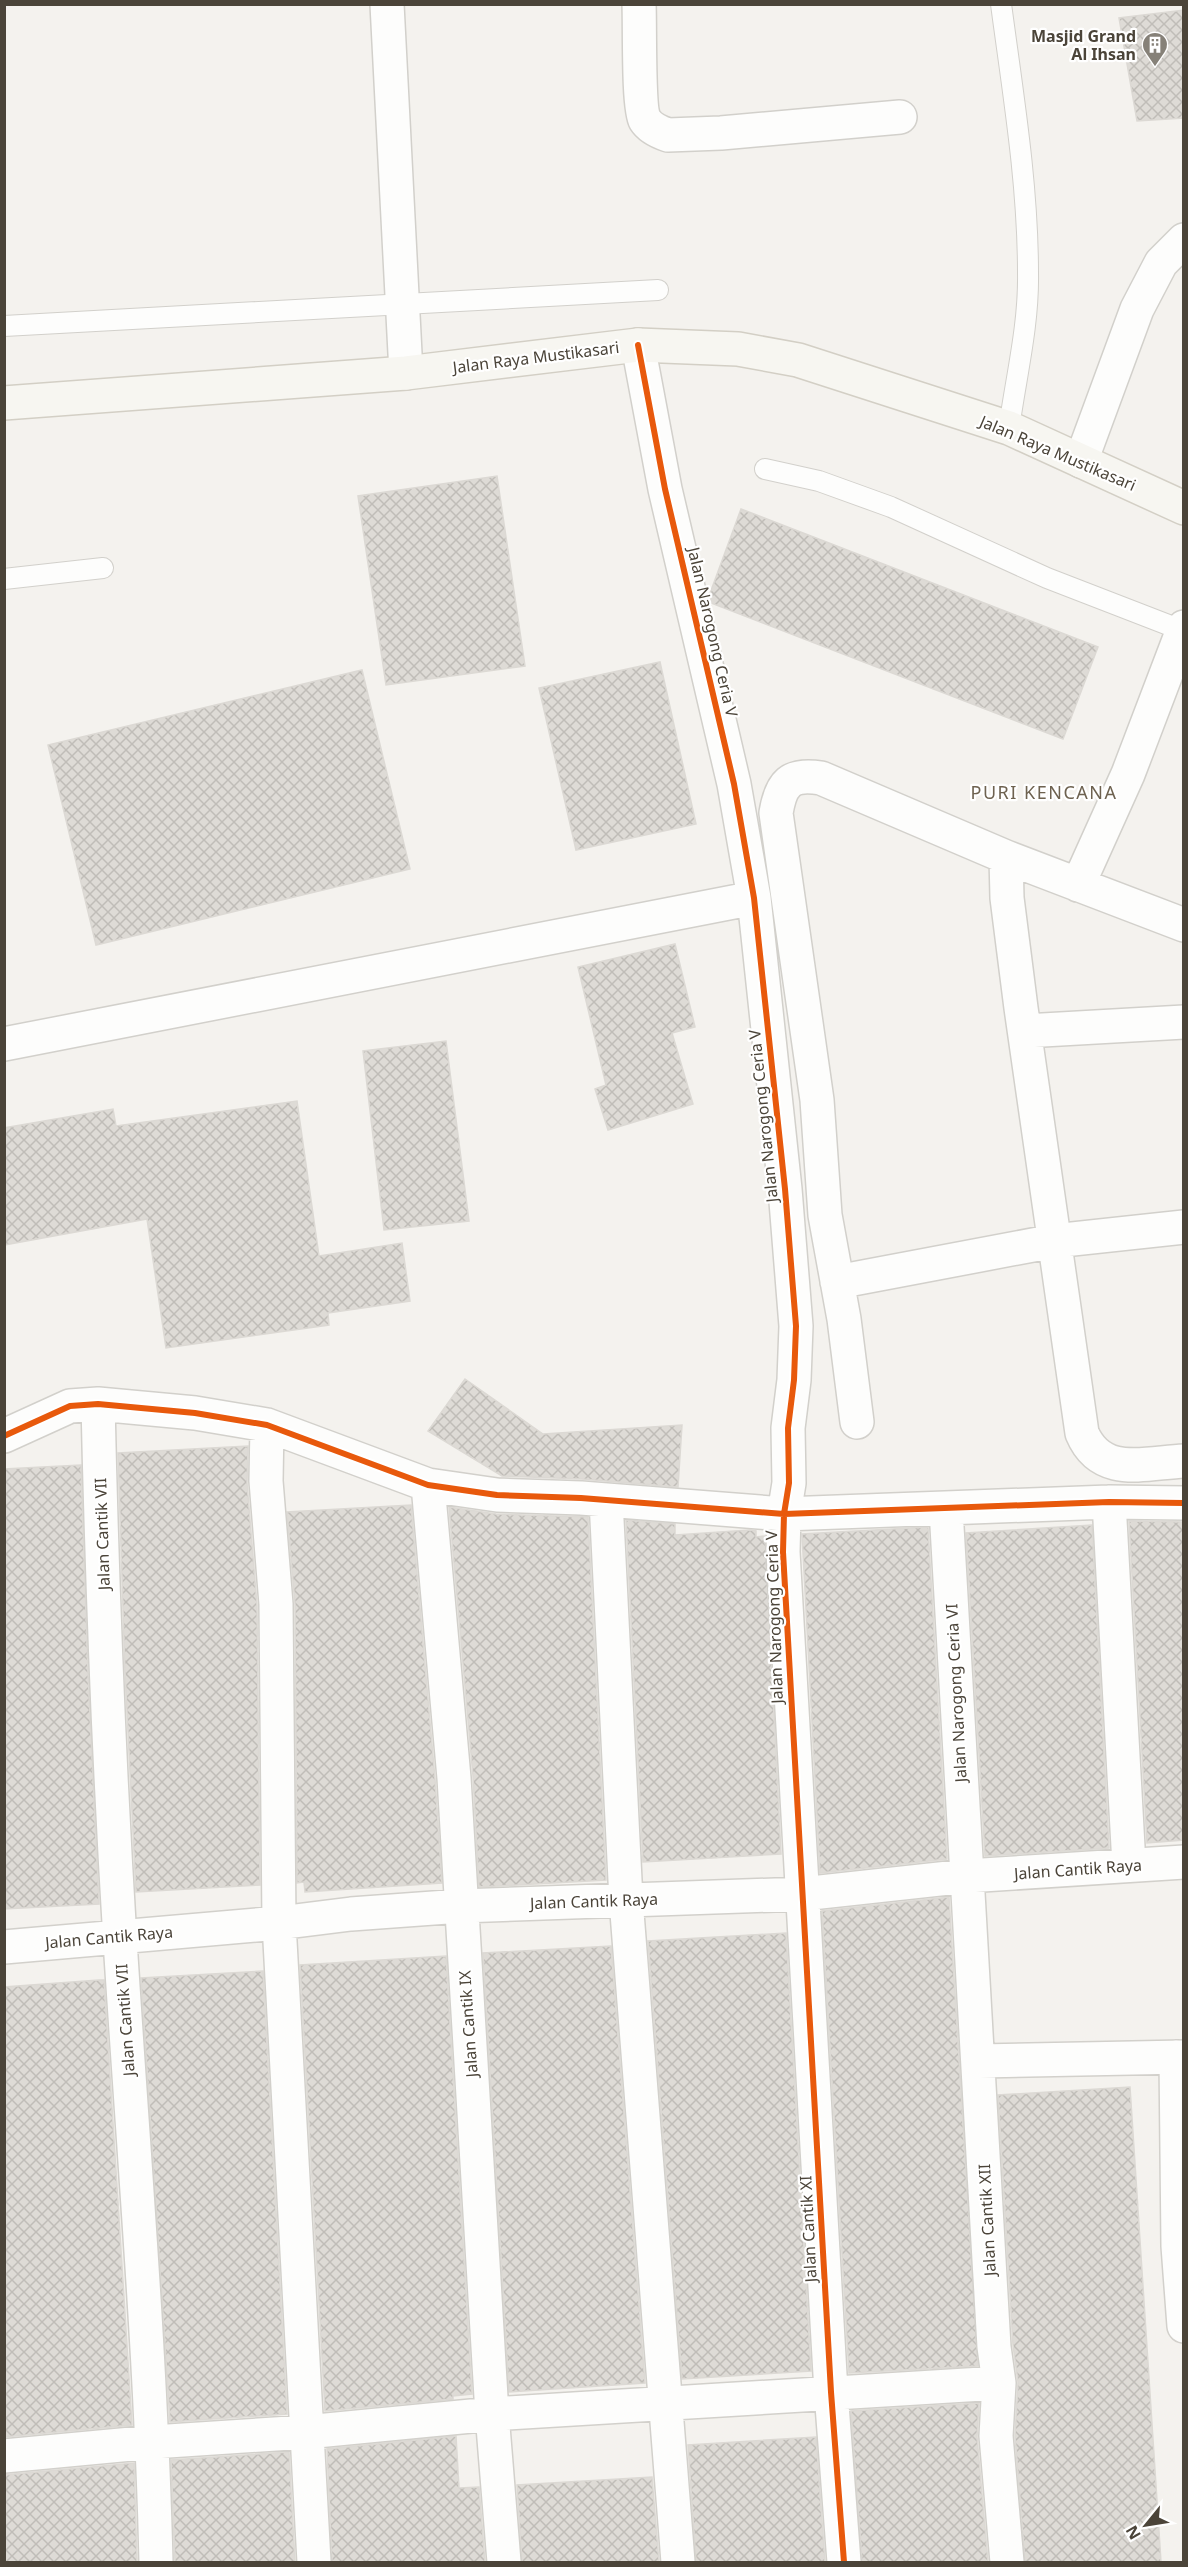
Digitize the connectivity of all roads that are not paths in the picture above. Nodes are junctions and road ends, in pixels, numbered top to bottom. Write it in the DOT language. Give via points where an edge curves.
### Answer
graph roads {
  1 [pos="387,4"];
  2 [pos="639,4"];
  3 [pos="1001,4"];
  4 [pos="900,117"];
  5 [pos="1184,240"];
  6 [pos="658,290"];
  7 [pos="403,303"];
  8 [pos="4,326"];
  9 [pos="638,345"];
  10 [pos="406,373"];
  11 [pos="4,403"];
  12 [pos="1009,428"];
  13 [pos="1081,461"];
  14 [pos="765,469"];
  15 [pos="1184,508"];
  16 [pos="103,568"];
  17 [pos="4,579"];
  18 [pos="1183,630"];
  19 [pos="1006,857"];
  20 [pos="1078,885"];
  21 [pos="754,898"];
  22 [pos="1184,925"];
  23 [pos="1184,1022"];
  24 [pos="1025,1031"];
  25 [pos="4,1044"];
  26 [pos="1184,1227"];
  27 [pos="1054,1241"];
  28 [pos="837,1282"];
  29 [pos="98,1404"];
  30 [pos="857,1422"];
  31 [pos="267,1425"];
  32 [pos="4,1436"];
  33 [pos="1184,1461"];
  34 [pos="428,1485"];
  35 [pos="606,1500"];
  36 [pos="1109,1502"];
  37 [pos="1184,1503"];
  38 [pos="946,1509"];
  39 [pos="784,1514"];
  40 [pos="1184,1862"];
  41 [pos="1129,1865"];
  42 [pos="967,1876"];
  43 [pos="802,1894"];
  44 [pos="626,1900"];
  45 [pos="461,1906"];
  46 [pos="279,1923"];
  47 [pos="120,1936"];
  48 [pos="4,1947"];
  49 [pos="1180,2057"];
  50 [pos="979,2061"];
  51 [pos="1184,2326"];
  52 [pos="999,2383"];
  53 [pos="831,2392"];
  54 [pos="666,2404"];
  55 [pos="492,2414"];
  56 [pos="306,2432"];
  57 [pos="153,2442"];
  58 [pos="4,2456"];
  59 [pos="156,2562"];
  60 [pos="314,2562"];
  61 [pos="504,2562"];
  62 [pos="678,2562"];
  63 [pos="844,2562"];
  64 [pos="1007,2562"];
  1 -- 7 [label="street"];
  2 -- 4 [label="street" via="642,112 652,128 661,133 721,133"];
  3 -- 12 [label="lane" via="1025,190 1028,275"];
  5 -- 13 [label="street" via="1161,263 1137,309"];
  6 -- 7 [label="lane"];
  7 -- 8 [label="lane"];
  7 -- 10 [label="street"];
  9 -- 10 [label="main road, Jalan Raya Mustikasari"];
  9 -- 12 [label="main road, Jalan Raya Mustikasari" via="738,349 798,360"];
  9 -- 21 [label="street, Jalan Narogong Ceria V" via="665,489 734,784"];
  10 -- 11 [label="main road, Jalan Raya Mustikasari"];
  12 -- 13 [label="main road, Jalan Raya Mustikasari"];
  13 -- 15 [label="main road, Jalan Raya Mustikasari"];
  14 -- 18 [label="lane" via="819,481 891,507 1047,578"];
  16 -- 17 [label="lane"];
  18 -- 20 [label="street" via="1128,774"];
  19 -- 20 [label="street"];
  19 -- 24 [label="street" via="1008,908"];
  19 -- 28 [label="street" via="821,778 795,777 778,798 776,813 817,1100 825,1215"];
  20 -- 22 [label="street"];
  21 -- 25 [label="street"];
  21 -- 39 [label="street, Jalan Narogong Ceria V" via="796,1326 789,1483"];
  23 -- 24 [label="street"];
  24 -- 27 [label="street"];
  26 -- 27 [label="street"];
  27 -- 28 [label="street"];
  27 -- 33 [label="street" via="1086,1443 1095,1454 1114,1464"];
  28 -- 30 [label="street"];
  29 -- 31 [label="street" via="195,1413"];
  29 -- 32 [label="street" via="70,1406"];
  29 -- 47 [label="street, Jalan Cantik VII"];
  31 -- 34 [label="street"];
  31 -- 46 [label="street" via="266,1481 276,1604"];
  34 -- 35 [label="street" via="497,1495"];
  34 -- 45 [label="street, Jalan Cantik IX"];
  35 -- 39 [label="street"];
  35 -- 44 [label="street"];
  36 -- 37 [label="street"];
  36 -- 38 [label="street"];
  36 -- 41 [label="street"];
  38 -- 39 [label="street"];
  38 -- 42 [label="street, Jalan Narogong Ceria VI"];
  39 -- 43 [label="street, Jalan Narogong Ceria V"];
  40 -- 41 [label="street, Jalan Cantik Raya"];
  41 -- 42 [label="street, Jalan Cantik Raya"];
  42 -- 43 [label="street, Jalan Cantik Raya"];
  42 -- 50 [label="street, Jalan Cantik XII"];
  43 -- 44 [label="street, Jalan Cantik Raya"];
  43 -- 53 [label="street, Jalan Cantik XI"];
  44 -- 45 [label="street, Jalan Cantik Raya"];
  44 -- 54 [label="street"];
  45 -- 46 [label="street, Jalan Cantik Raya"];
  45 -- 55 [label="street, Jalan Cantik IX"];
  46 -- 47 [label="street, Jalan Cantik Raya"];
  46 -- 56 [label="street"];
  47 -- 48 [label="street, Jalan Cantik Raya"];
  47 -- 57 [label="street, Jalan Cantik VII"];
  49 -- 50 [label="street"];
  49 -- 51 [label="street" via="1178,2246"];
  50 -- 52 [label="street, Jalan Cantik XII"];
  52 -- 53 [label="street"];
  52 -- 64 [label="street, Jalan Cantik XII" via="996,2436"];
  53 -- 54 [label="street"];
  53 -- 63 [label="street, Jalan Cantik XI"];
  54 -- 55 [label="street"];
  54 -- 62 [label="street"];
  55 -- 56 [label="street"];
  55 -- 61 [label="street, Jalan Cantik IX"];
  56 -- 57 [label="street"];
  56 -- 60 [label="street"];
  57 -- 58 [label="street"];
  57 -- 59 [label="street, Jalan Cantik VII"];
}
